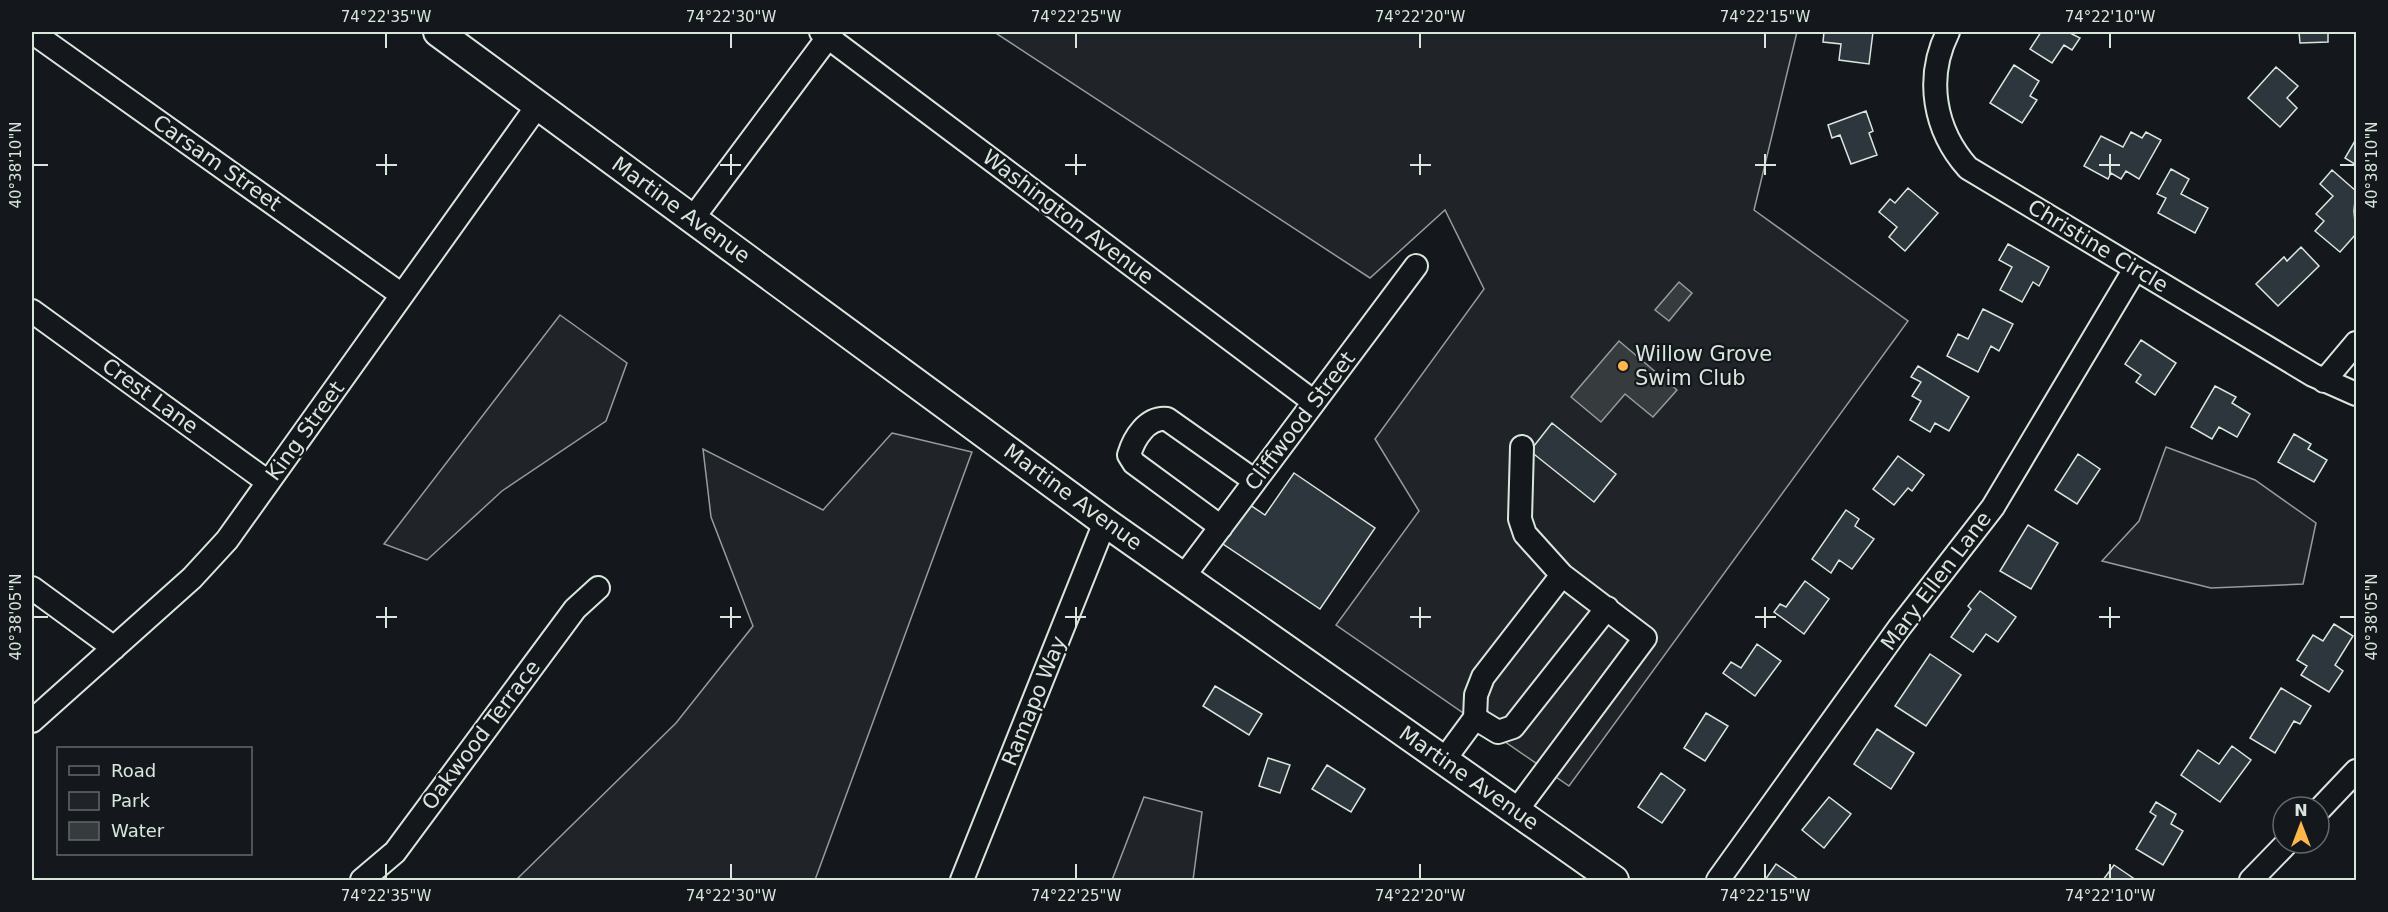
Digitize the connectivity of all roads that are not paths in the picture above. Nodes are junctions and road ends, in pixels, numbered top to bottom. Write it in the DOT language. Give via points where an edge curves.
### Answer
graph roads {
  1 [pos="32,32"];
  2 [pos="438,32"];
  3 [pos="1948,32"];
  4 [pos="827,33"];
  5 [pos="538,105"];
  6 [pos="693,218"];
  7 [pos="1416,266"];
  8 [pos="2135,268"];
  9 [pos="402,295"];
  10 [pos="32,311"];
  11 [pos="2356,342"];
  12 [pos="2324,381"];
  13 [pos="2356,394"];
  14 [pos="1314,402"];
  15 [pos="1522,447"];
  16 [pos="1255,481"];
  17 [pos="268,482"];
  18 [pos="1105,522"];
  19 [pos="1221,527"];
  20 [pos="1562,575"];
  21 [pos="1184,576"];
  22 [pos="32,588"];
  23 [pos="597,588"];
  24 [pos="1606,608"];
  25 [pos="114,648"];
  26 [pos="1475,718"];
  27 [pos="32,721"];
  28 [pos="1444,760"];
  29 [pos="2356,771"];
  30 [pos="2331,797"];
  31 [pos="1516,811"];
  32 [pos="2275,855"];
  33 [pos="363,880"];
  34 [pos="962,880"];
  35 [pos="1614,880"];
  36 [pos="1718,880"];
  37 [pos="2251,880"];
  1 -- 9 [label="street, Carsam Street"];
  2 -- 5 [label="main road, Martine Avenue"];
  3 -- 8 [label="street, Christine Circle" via="1936,66 1934,91 1938,115 1960,159 1968,168"];
  4 -- 6 [label="street"];
  4 -- 14 [label="street, Washington Avenue"];
  5 -- 6 [label="main road, Martine Avenue"];
  5 -- 9 [label="street, King Street"];
  6 -- 18 [label="main road, Martine Avenue"];
  7 -- 14 [label="street, Cliffwood Street"];
  8 -- 12 [label="street, Christine Circle"];
  8 -- 36 [label="street, Mary Ellen Lane" via="1993,507 1899,628"];
  9 -- 17 [label="street, King Street"];
  10 -- 17 [label="street, Crest Lane"];
  11 -- 12 [label="street"];
  12 -- 13 [label="street, Christine Circle"];
  14 -- 16 [label="street, Cliffwood Street"];
  15 -- 20 [label="street" via="1520,519 1525,534"];
  16 -- 19 [label="street, Cliffwood Street"];
  16 -- 19 [label="street" via="1167,419 1158,418 1146,426 1132,443 1129,455 1134,463"];
  17 -- 25 [label="street, King Street" via="227,540 192,578"];
  18 -- 21 [label="main road, Martine Avenue"];
  18 -- 34 [label="street, Ramapo Way"];
  19 -- 21 [label="street, Cliffwood Street"];
  20 -- 24 [label="street"];
  20 -- 26 [label="street" via="1483,676 1476,695"];
  21 -- 28 [label="main road, Martine Avenue"];
  22 -- 25 [label="street"];
  23 -- 33 [label="street, Oakwood Terrace" via="575,609 395,852"];
  24 -- 26 [label="street" via="1513,727 1498,732"];
  24 -- 31 [label="street" via="1645,638"];
  25 -- 27 [label="street, King Street"];
  26 -- 28 [label="street"];
  28 -- 31 [label="main road, Martine Avenue"];
  29 -- 30 [label="street"];
  31 -- 35 [label="main road, Martine Avenue"];
  32 -- 37 [label="street"];
}
